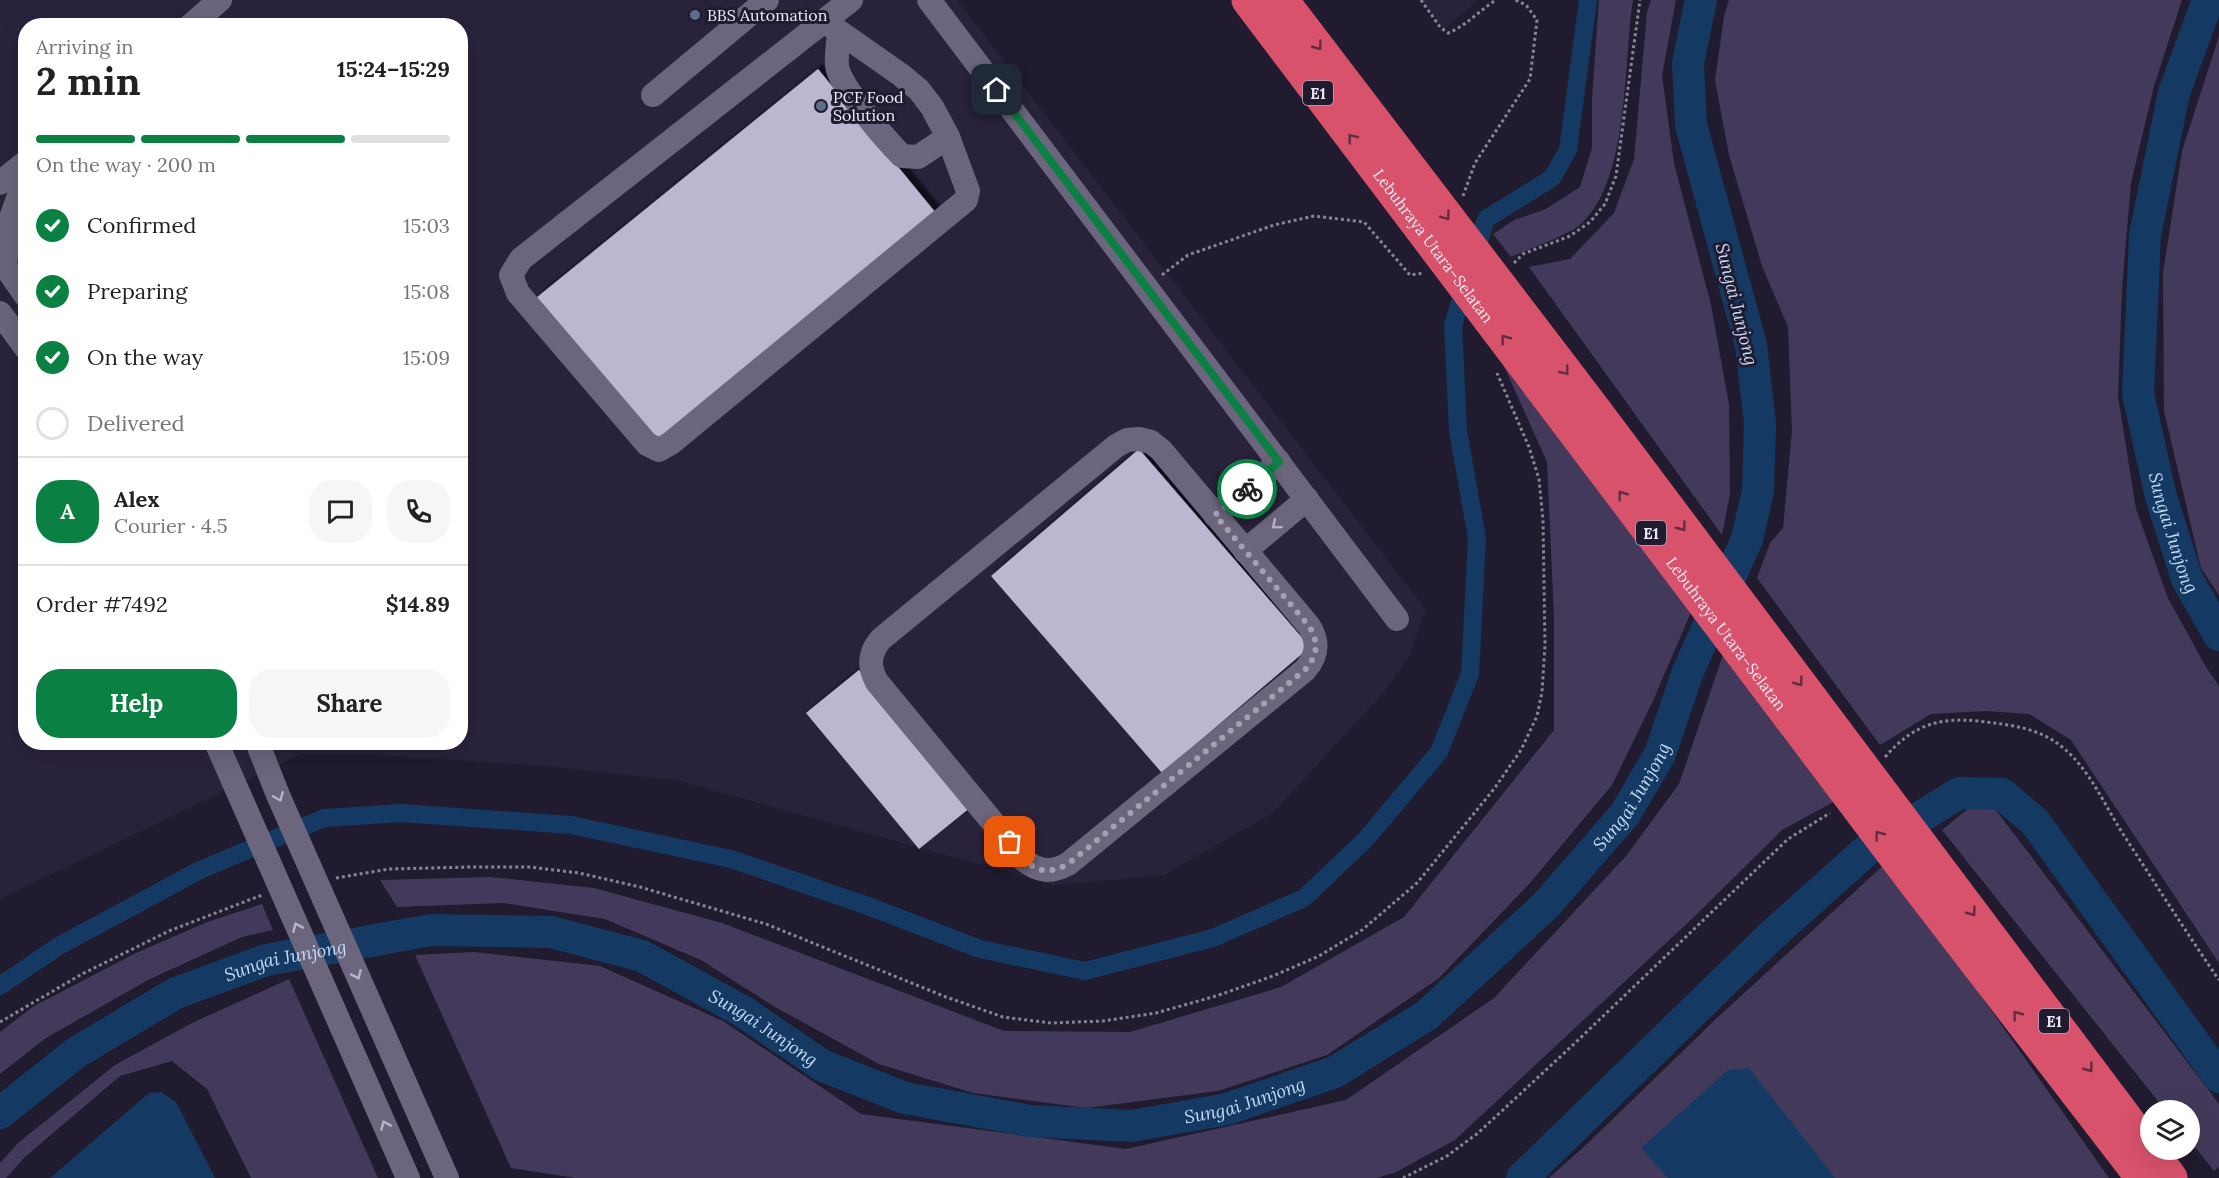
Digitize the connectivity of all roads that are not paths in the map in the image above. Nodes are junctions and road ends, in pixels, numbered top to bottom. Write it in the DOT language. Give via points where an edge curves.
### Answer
graph roads {
  1 [pos="220,0"];
  2 [pos="767,0"];
  3 [pos="851,0"];
  4 [pos="929,0"];
  5 [pos="1248,0"];
  6 [pos="1282,0"];
  7 [pos="199,18"];
  8 [pos="831,28"];
  9 [pos="653,95"];
  10 [pos="948,137"];
  11 [pos="18,158"];
  12 [pos="0,161"];
  13 [pos="18,168"];
  14 [pos="1400,177"];
  15 [pos="0,183"];
  16 [pos="18,198"];
  17 [pos="2,262"];
  18 [pos="18,285"];
  19 [pos="0,313"];
  20 [pos="18,337"];
  21 [pos="1279,462"];
  22 [pos="1307,499"];
  23 [pos="1215,515"];
  24 [pos="1245,551"];
  25 [pos="1397,619"];
  26 [pos="220,750"];
  27 [pos="260,750"];
  28 [pos="1925,874"];
  29 [pos="408,1178"];
  30 [pos="447,1178"];
  31 [pos="2142,1178"];
  32 [pos="2171,1178"];
  1 -- 7 [label="street"];
  2 -- 9 [label="street"];
  3 -- 8 [label="street"];
  4 -- 21 [label="street"];
  14 -- 5 [label="highway, Lebuhraya Utara–Selatan / E1, one-way"];
  6 -- 14 [label="highway, Lebuhraya Utara–Selatan / E1, one-way"];
  8 -- 10 [label="street" via="920,90"];
  8 -- 10 [label="street" via="837,68 850,92 902,156 918,157"];
  8 -- 10 [label="street" via="521,259 511,275 518,292 647,444 659,450 671,443 966,200 968,191"];
  11 -- 12 [label="street"];
  13 -- 15 [label="street"];
  14 -- 28 [label="highway, Lebuhraya Utara–Selatan / E1"];
  16 -- 17 [label="street"];
  17 -- 18 [label="street"];
  19 -- 20 [label="street"];
  21 -- 22 [label="street"];
  21 -- 23 [label="street"];
  22 -- 24 [label="street, one-way"];
  22 -- 25 [label="street"];
  23 -- 24 [label="street"];
  23 -- 24 [label="street" via="1161,450 1151,442 1127,440 873,648 871,672 877,682 1024,860 1034,867 1046,871 1068,864 1313,660 1317,648 1309,626"];
  29 -- 26 [label="street, one-way"];
  27 -- 30 [label="street, one-way"];
  31 -- 28 [label="highway, Lebuhraya Utara–Selatan / E1, one-way"];
  28 -- 32 [label="highway, Lebuhraya Utara–Selatan / E1, one-way"];
}
